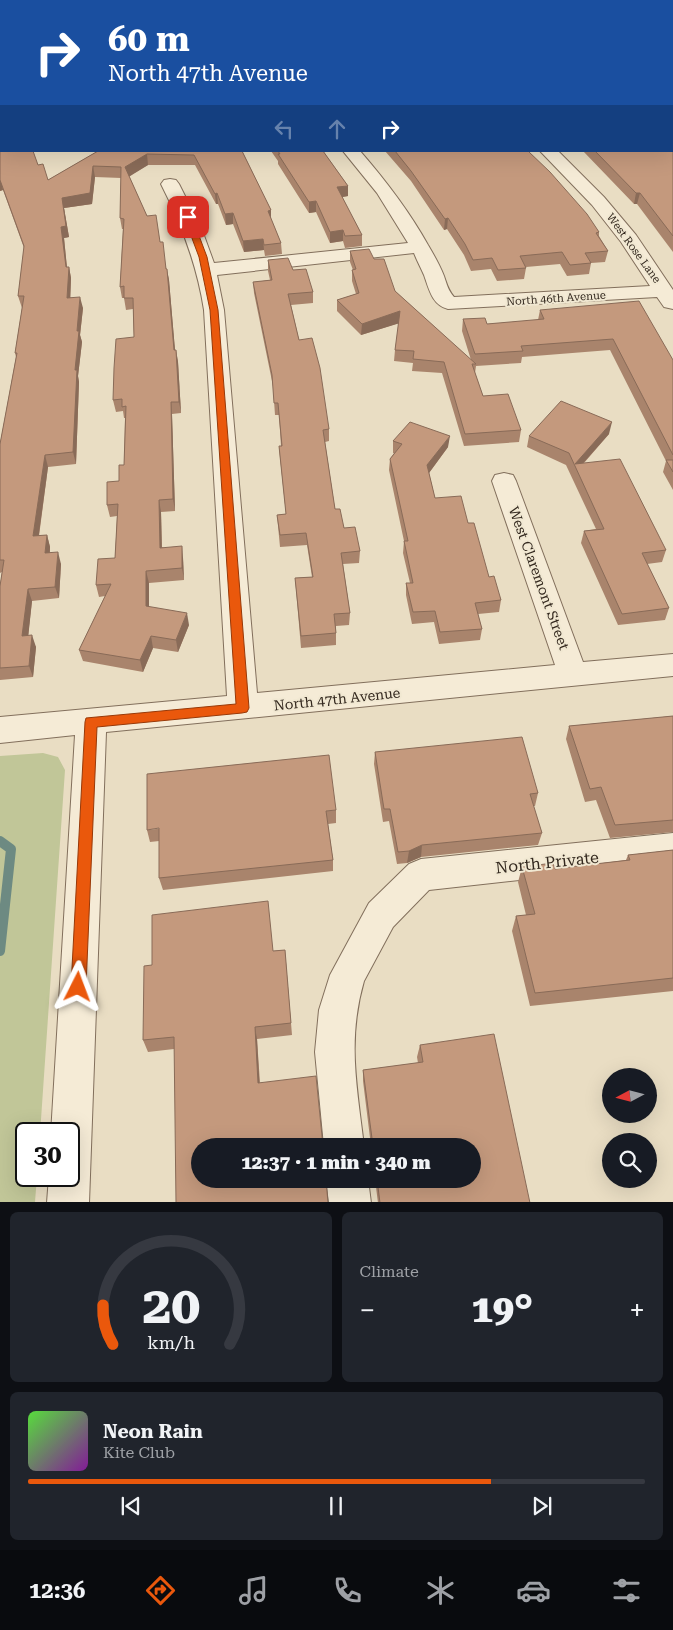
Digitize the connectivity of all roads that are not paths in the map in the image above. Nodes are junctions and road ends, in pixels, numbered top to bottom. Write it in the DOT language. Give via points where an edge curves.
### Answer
graph roads {
  1 [pos="352,152"];
  2 [pos="549,152"];
  3 [pos="170,184"];
  4 [pos="420,247"];
  5 [pos="207,270"];
  6 [pos="668,298"];
  7 [pos="504,481"];
  8 [pos="673,665"];
  9 [pos="573,675"];
  10 [pos="242,708"];
  11 [pos="91,722"];
  12 [pos="0,730"];
  13 [pos="673,848"];
  14 [pos="343,1138"];
  15 [pos="348,1188"];
  16 [pos="68,1202"];
  17 [pos="350,1202"];
  1 -- 4 [label="street" via="383,189"];
  2 -- 6 [label="street, West Rose Lane" via="629,238"];
  3 -- 5 [label="street" via="194,230"];
  4 -- 5 [label="street"];
  4 -- 6 [label="street, North 46th Avenue" via="438,292 448,303"];
  5 -- 10 [label="street" via="214,310"];
  7 -- 9 [label="street, West Claremont Street"];
  8 -- 9 [label="street, North 47th Avenue"];
  9 -- 10 [label="street, North 47th Avenue"];
  10 -- 11 [label="street, North 47th Avenue"];
  11 -- 12 [label="street, North 47th Avenue"];
  11 -- 16 [label="street"];
  13 -- 14 [label="street, North Private" via="421,875 381,915 348,975 343,991 334,1052"];
  15 -- 17 [label="street"];
}
